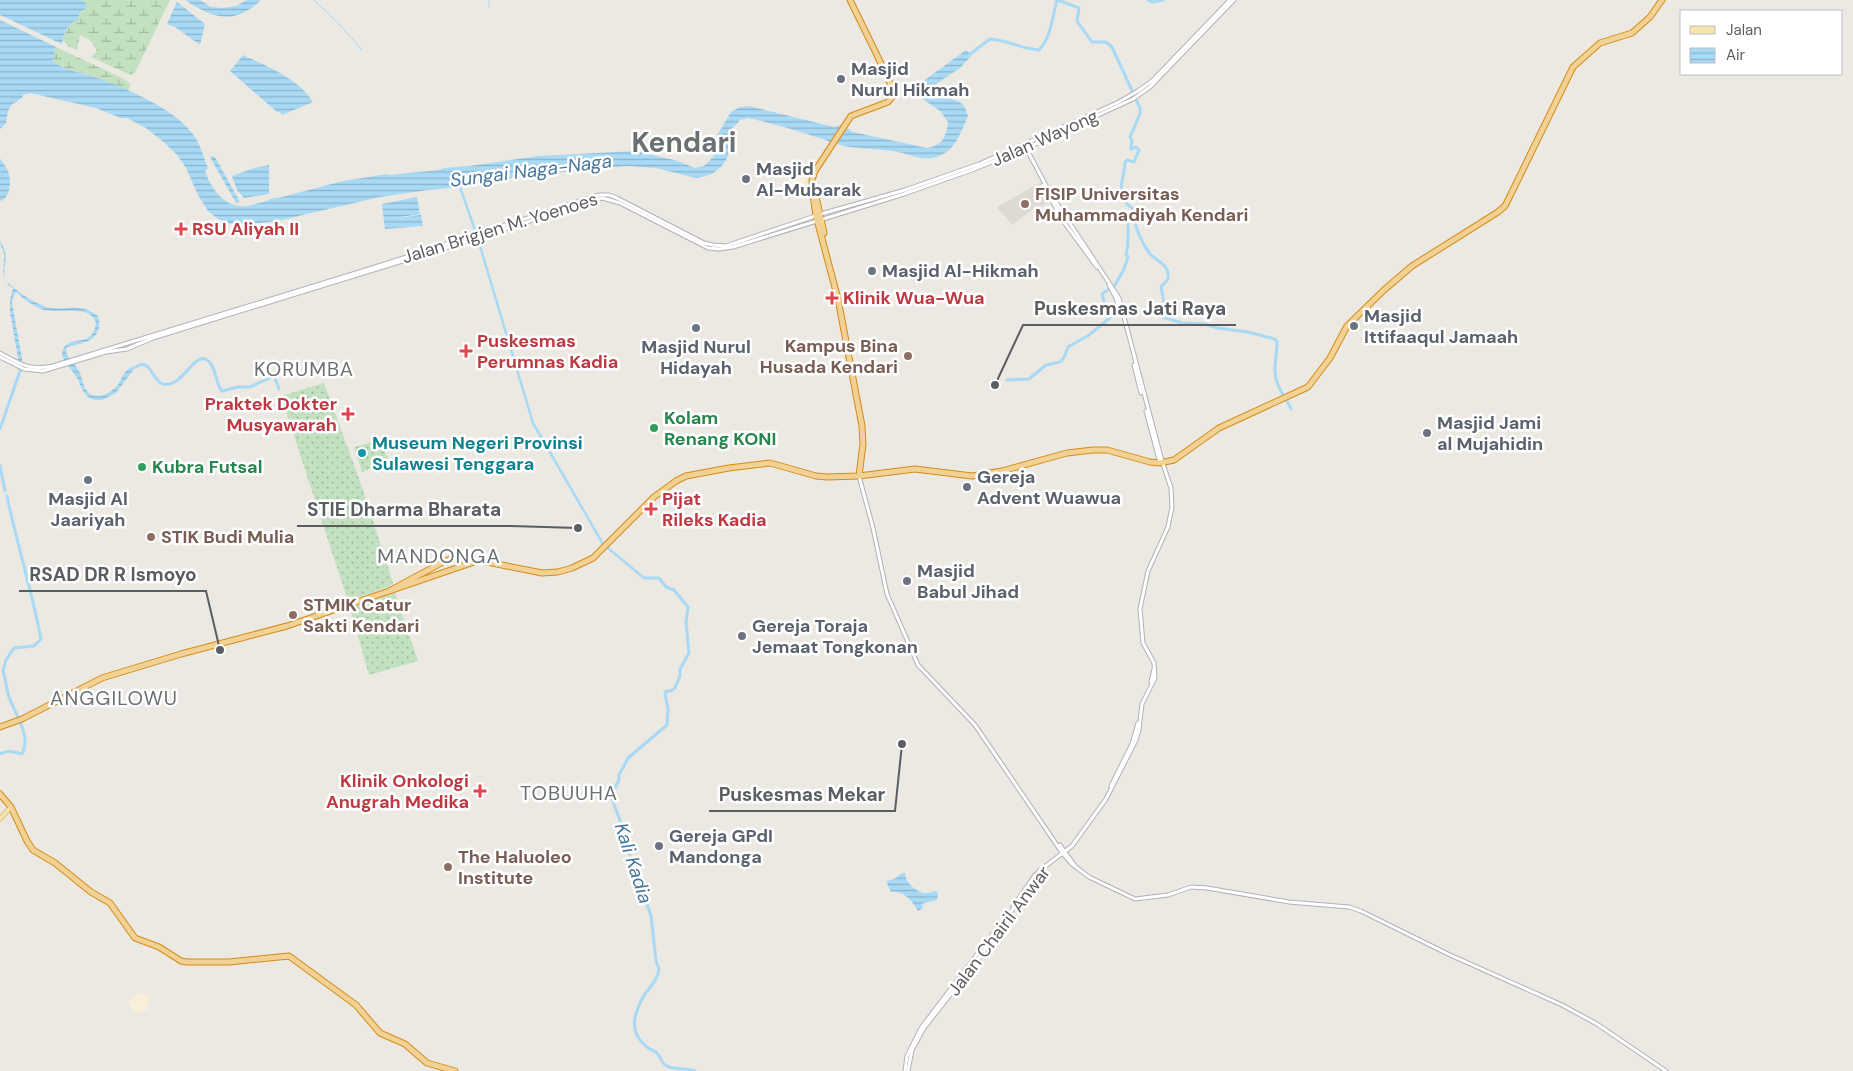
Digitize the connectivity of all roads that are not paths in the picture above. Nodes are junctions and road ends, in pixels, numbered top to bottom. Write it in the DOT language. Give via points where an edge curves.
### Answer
graph roads {
  1 [pos="852,0"];
  2 [pos="1230,0"];
  3 [pos="1234,0"];
  4 [pos="1661,0"];
  5 [pos="1213,20"];
  6 [pos="1061,130"];
  7 [pos="1025,149"];
  8 [pos="819,217"];
  9 [pos="208,320"];
  10 [pos="130,341"];
  11 [pos="124,343"];
  12 [pos="132,347"];
  13 [pos="126,349"];
  14 [pos="0,355"];
  15 [pos="76,360"];
  16 [pos="1161,462"];
  17 [pos="860,476"];
  18 [pos="473,561"];
  19 [pos="389,591"];
  20 [pos="0,727"];
  21 [pos="0,794"];
  22 [pos="10,807"];
  23 [pos="0,820"];
  24 [pos="1064,852"];
  25 [pos="454,1071"];
  26 [pos="906,1071"];
  27 [pos="1666,1071"];
  1 -- 8 [label="highway" via="878,50 896,96 893,102 851,120 815,171 812,188"];
  2 -- 5 [label="main road, Jalan Wayong"];
  3 -- 5 [label="main road, Jalan Wayong"];
  4 -- 16 [label="highway" via="1650,17 1632,33 1600,43 1570,71 1502,209 1411,265 1349,320 1326,361 1309,382 1286,396 1232,418 1183,453"];
  5 -- 6 [label="main road, Jalan Wayong" via="1150,87"];
  6 -- 7 [label="main road, Jalan Wayong"];
  6 -- 8 [label="main road, Jalan Wayong" via="944,177"];
  7 -- 8 [label="main road, Jalan Wayong" via="924,187"];
  7 -- 16 [label="main road, Jalan Chairil Anwar" via="1064,222 1112,287"];
  8 -- 9 [label="main road, Jalan Brigjen M. Yoenoes" via="746,241 726,246 713,245 650,217 613,196 599,195"];
  8 -- 17 [label="highway" via="863,434"];
  9 -- 10 [label="main road"];
  9 -- 12 [label="main road"];
  10 -- 11 [label="main road"];
  10 -- 12 [label="main road"];
  11 -- 13 [label="main road"];
  11 -- 15 [label="main road"];
  12 -- 13 [label="main road"];
  13 -- 15 [label="main road"];
  14 -- 15 [label="main road" via="33,372"];
  16 -- 17 [label="highway" via="1143,461 1103,450 1062,454 972,476 910,468"];
  16 -- 24 [label="main road, Jalan Chairil Anwar" via="1172,503 1168,528 1148,571 1140,605 1143,643 1154,663 1155,678 1142,704 1136,740 1116,782 1077,841"];
  17 -- 18 [label="highway" via="814,475 770,463 686,476 654,497 587,562 572,568 534,572"];
  17 -- 24 [label="main road" via="887,594 918,665 975,725"];
  18 -- 19 [label="highway"];
  18 -- 19 [label="highway" via="456,558 445,561"];
  19 -- 20 [label="highway" via="288,626 122,672"];
  21 -- 22 [label="highway"];
  22 -- 23 [label="main road"];
  22 -- 25 [label="highway" via="30,846 110,903 137,940 188,962 289,956 356,1005 380,1032 405,1044 428,1062"];
  24 -- 26 [label="main road, Jalan Chairil Anwar" via="1039,871 1007,920 919,1036"];
  24 -- 27 [label="main road" via="1093,880 1135,899 1168,895 1195,887 1349,907 1562,1005 1597,1024"];
}
